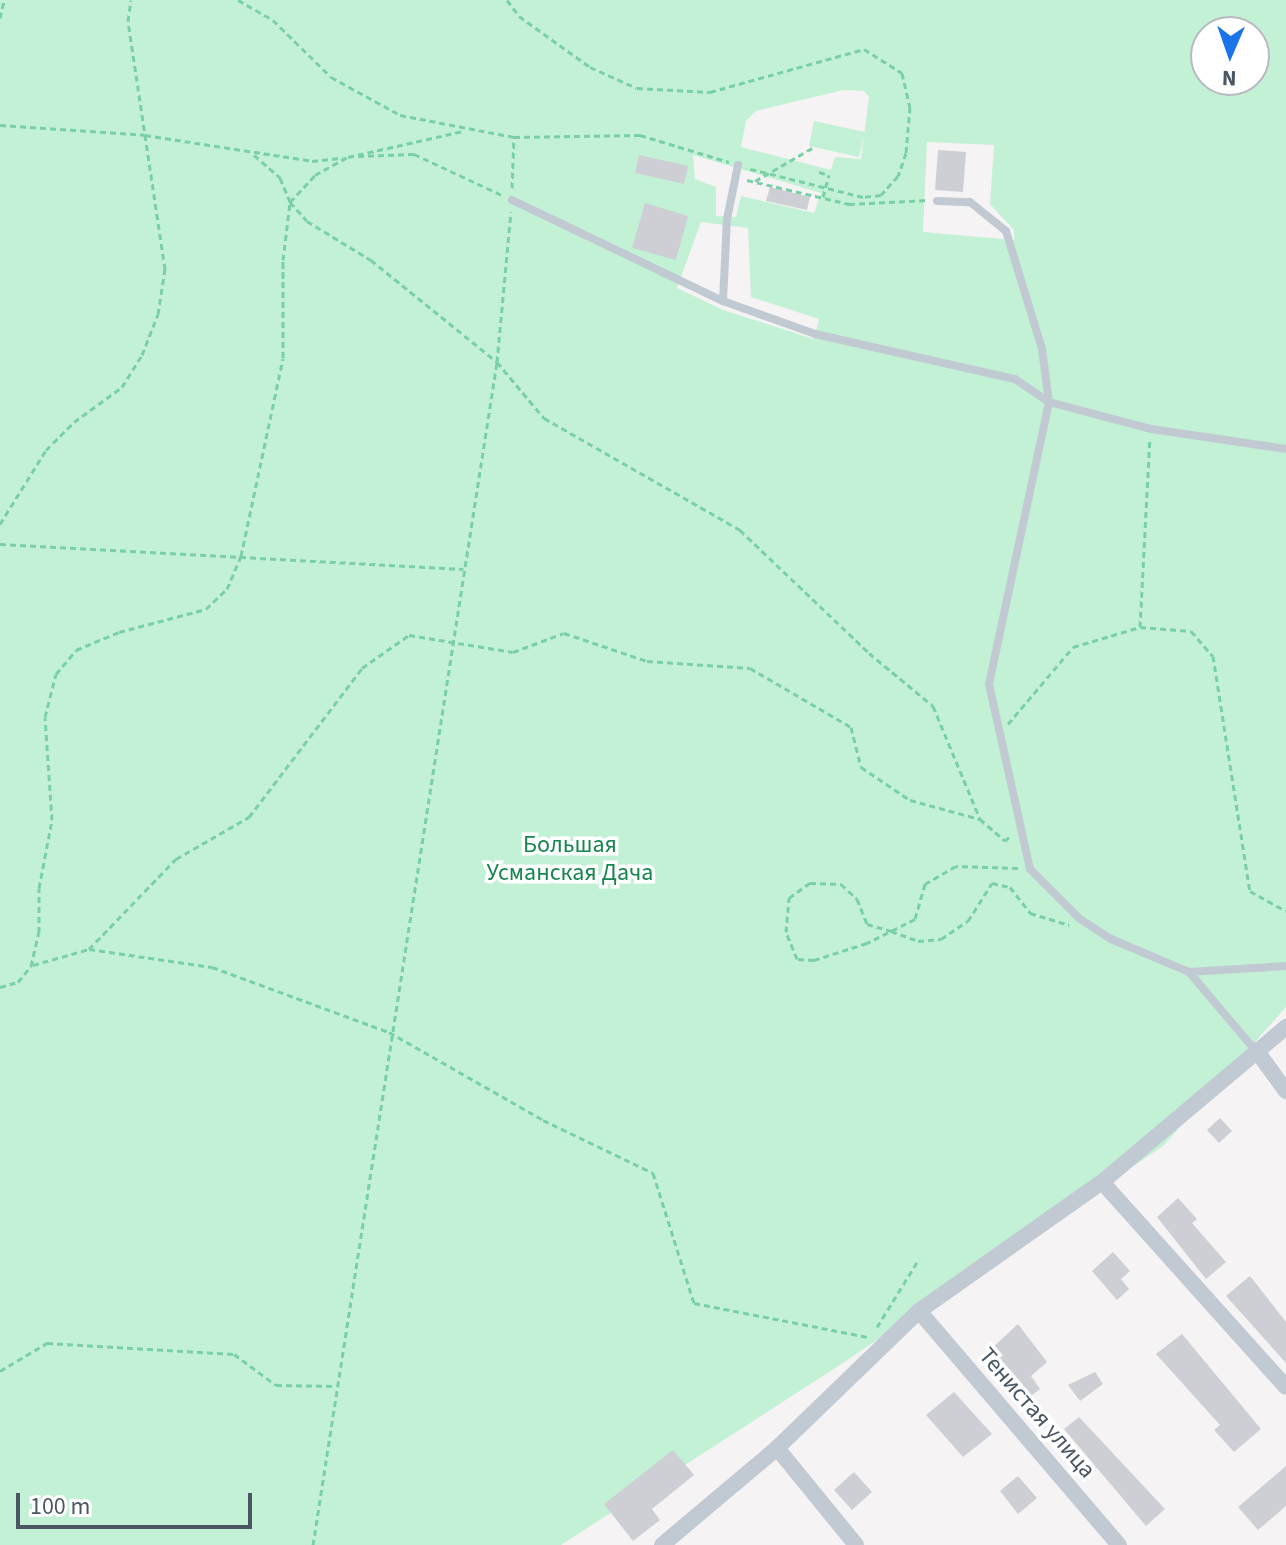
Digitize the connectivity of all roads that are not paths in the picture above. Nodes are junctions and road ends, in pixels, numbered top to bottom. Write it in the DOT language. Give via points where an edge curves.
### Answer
graph roads {
  1 [pos="738,165"];
  2 [pos="512,200"];
  3 [pos="937,201"];
  4 [pos="723,301"];
  5 [pos="1049,402"];
  6 [pos="1286,449"];
  7 [pos="1286,966"];
  8 [pos="1189,972"];
  9 [pos="1286,1027"];
  10 [pos="1256,1050"];
  11 [pos="1286,1091"];
  12 [pos="1102,1182"];
  13 [pos="919,1311"];
  14 [pos="1286,1387"];
  15 [pos="777,1448"];
  16 [pos="662,1545"];
  17 [pos="856,1545"];
  18 [pos="1119,1545"];
  1 -- 4 [label="lane" via="727,219"];
  2 -- 4 [label="lane"];
  3 -- 5 [label="lane" via="970,202 1006,231 1042,349"];
  4 -- 5 [label="lane" via="815,334 1015,379"];
  5 -- 6 [label="lane" via="1151,429"];
  5 -- 8 [label="lane" via="989,676 1030,869 1080,919"];
  7 -- 8 [label="lane"];
  8 -- 10 [label="lane"];
  9 -- 10 [label="street"];
  10 -- 11 [label="street"];
  10 -- 12 [label="street"];
  12 -- 13 [label="street"];
  12 -- 14 [label="street"];
  13 -- 15 [label="street"];
  13 -- 18 [label="street, Тенистая улица"];
  15 -- 16 [label="street"];
  15 -- 17 [label="street"];
}
